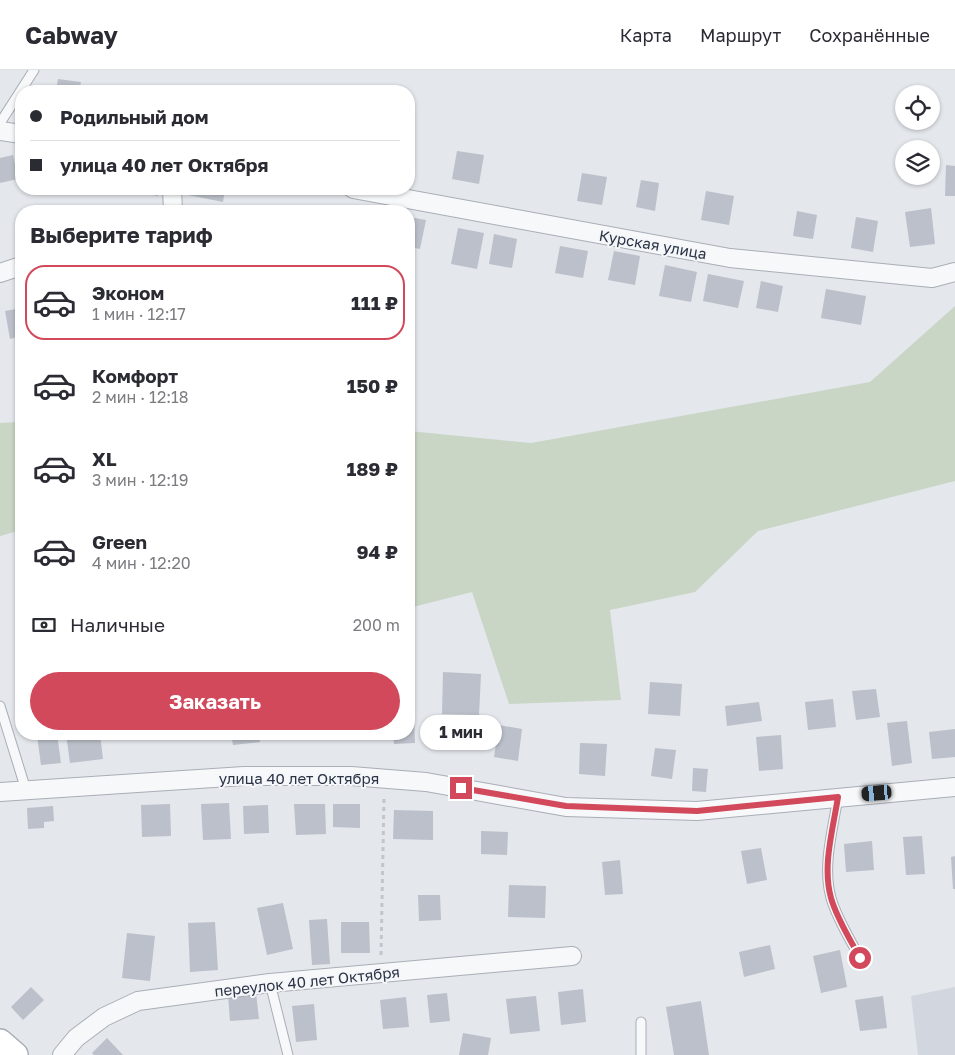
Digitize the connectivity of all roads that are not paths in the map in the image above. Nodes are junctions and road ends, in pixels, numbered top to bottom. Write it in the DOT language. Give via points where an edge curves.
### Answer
graph roads {
  1 [pos="34,70"];
  2 [pos="24,85"];
  3 [pos="15,100"];
  4 [pos="0,123"];
  5 [pos="0,132"];
  6 [pos="15,133"];
  7 [pos="386,195"];
  8 [pos="15,268"];
  9 [pos="955,272"];
  10 [pos="0,273"];
  11 [pos="0,706"];
  12 [pos="955,786"];
  13 [pos="26,790"];
  14 [pos="0,792"];
  15 [pos="838,797"];
  16 [pos="572,956"];
  17 [pos="860,958"];
  18 [pos="270,983"];
  19 [pos="642,1022"];
  20 [pos="0,1042"];
  21 [pos="14,1055"];
  22 [pos="62,1055"];
  23 [pos="288,1055"];
  24 [pos="641,1055"];
  1 -- 2 [label="lane"];
  3 -- 4 [label="lane"];
  5 -- 6 [label="street"];
  7 -- 9 [label="street, Курская улица" via="730,258 932,278"];
  8 -- 10 [label="street"];
  11 -- 13 [label="lane"];
  12 -- 15 [label="street, улица 40 лет Октября"];
  13 -- 14 [label="street, улица 40 лет Октября"];
  13 -- 15 [label="street, улица 40 лет Октября" via="244,776 351,776 426,782 566,806 697,811"];
  15 -- 17 [label="lane" via="828,863 831,897"];
  16 -- 18 [label="street, переулок 40 лет Октября"];
  18 -- 22 [label="street, переулок 40 лет Октября" via="138,1001 104,1017 76,1038"];
  18 -- 23 [label="lane"];
  19 -- 24 [label="lane"];
  20 -- 21 [label="street"];
}
